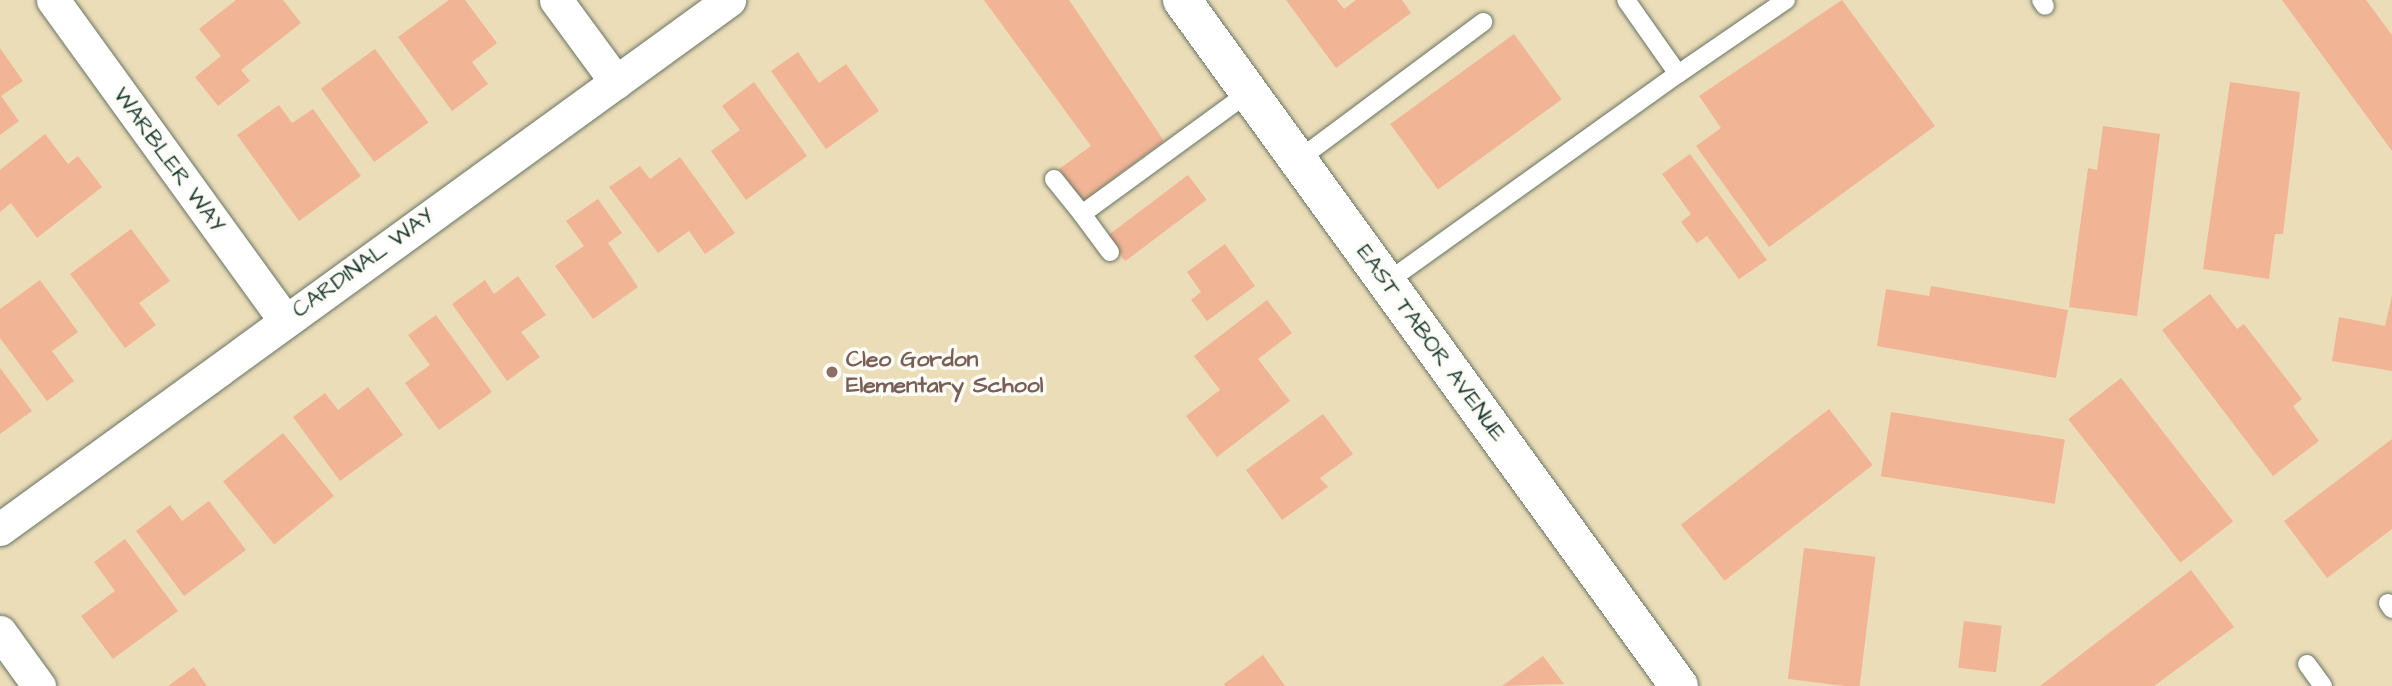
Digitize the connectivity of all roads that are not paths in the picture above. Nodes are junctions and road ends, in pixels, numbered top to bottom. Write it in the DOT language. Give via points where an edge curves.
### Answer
graph roads {
  1 [pos="53,0"];
  2 [pos="556,0"];
  3 [pos="729,0"];
  4 [pos="1182,0"];
  5 [pos="1626,0"];
  6 [pos="1786,0"];
  7 [pos="1483,22"];
  8 [pos="1678,74"];
  9 [pos="616,82"];
  10 [pos="1249,92"];
  11 [pos="1298,160"];
  12 [pos="1054,179"];
  13 [pos="1082,214"];
  14 [pos="1110,252"];
  15 [pos="1387,282"];
  16 [pos="284,319"];
  17 [pos="0,530"];
  18 [pos="0,632"];
  19 [pos="2307,663"];
  20 [pos="39,686"];
  21 [pos="1679,686"];
  22 [pos="2323,686"];
  1 -- 16 [label="street, WARBLER WAY"];
  2 -- 9 [label="street"];
  3 -- 9 [label="street, CARDINAL WAY"];
  4 -- 10 [label="main road, EAST TABOR AVENUE"];
  5 -- 8 [label="lane"];
  6 -- 8 [label="lane"];
  7 -- 11 [label="lane"];
  8 -- 15 [label="lane"];
  9 -- 16 [label="street, CARDINAL WAY"];
  10 -- 11 [label="main road, EAST TABOR AVENUE"];
  10 -- 13 [label="lane"];
  11 -- 15 [label="main road, EAST TABOR AVENUE"];
  12 -- 13 [label="lane"];
  13 -- 14 [label="lane"];
  15 -- 21 [label="main road, EAST TABOR AVENUE"];
  16 -- 17 [label="street, CARDINAL WAY"];
  18 -- 20 [label="street"];
  19 -- 22 [label="lane"];
}
